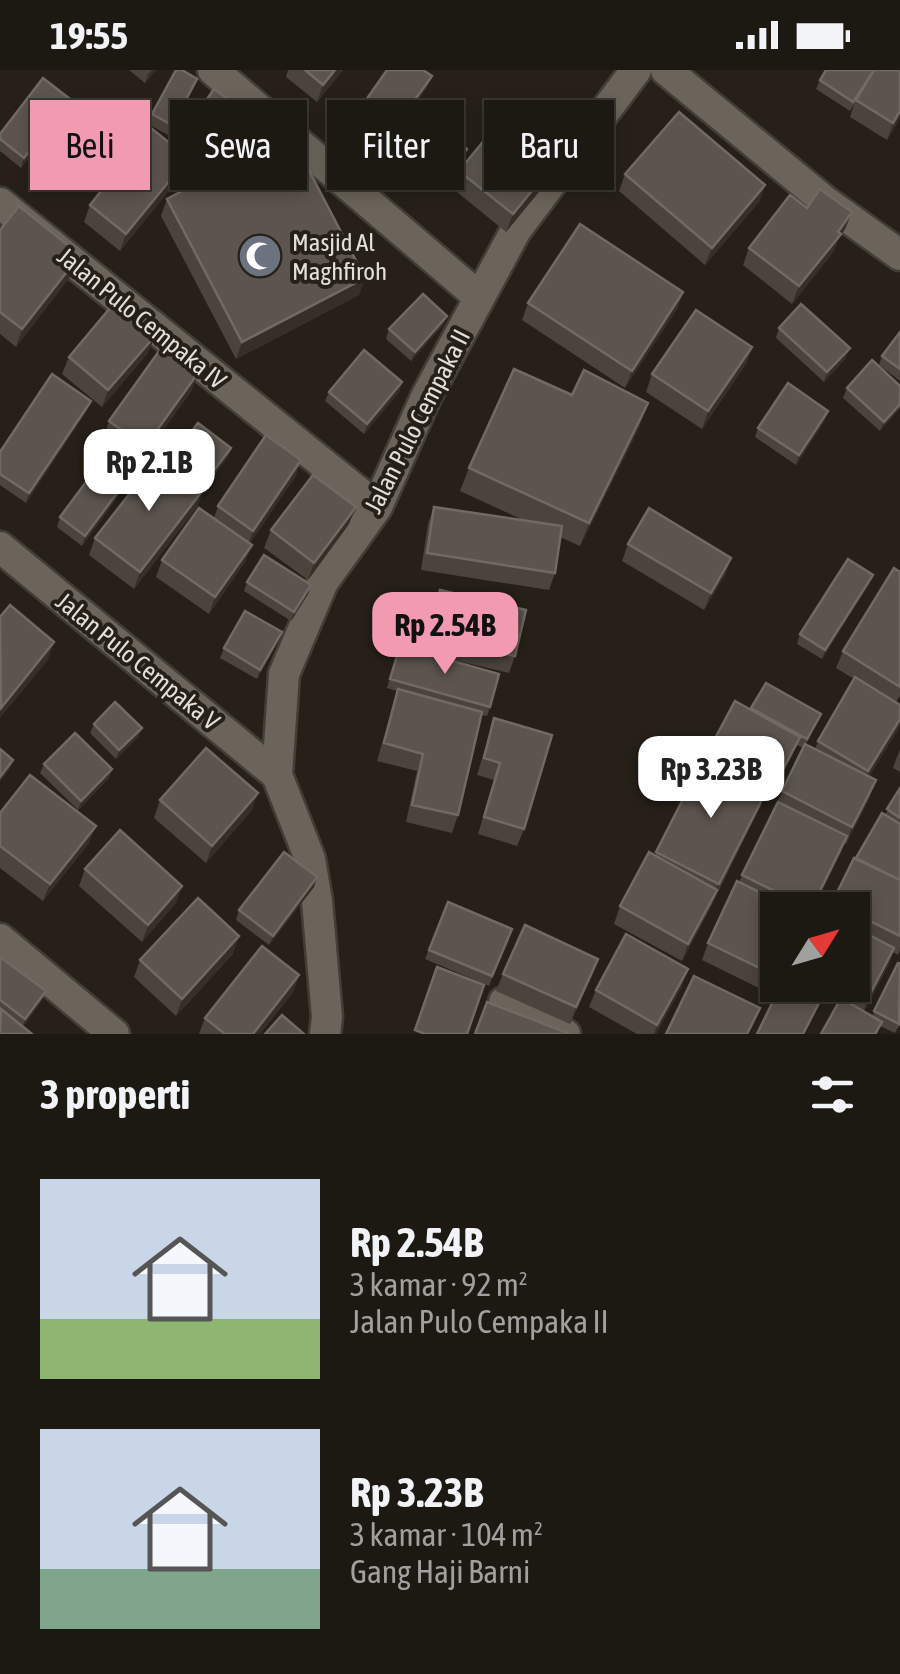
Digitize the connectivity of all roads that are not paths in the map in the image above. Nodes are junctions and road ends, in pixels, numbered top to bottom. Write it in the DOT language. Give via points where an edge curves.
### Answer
graph roads {
  1 [pos="213,70"];
  2 [pos="636,70"];
  3 [pos="666,70"];
  4 [pos="0,204"];
  5 [pos="900,255"];
  6 [pos="479,297"];
  7 [pos="376,507"];
  8 [pos="0,547"];
  9 [pos="277,775"];
  10 [pos="0,939"];
  11 [pos="504,1002"];
  12 [pos="114,1034"];
  13 [pos="325,1034"];
  14 [pos="565,1034"];
  1 -- 6 [label="street"];
  2 -- 6 [label="street, Jalan Pulo Cempaka II" via="516,230"];
  3 -- 5 [label="street"];
  4 -- 7 [label="street, Jalan Pulo Cempaka IV"];
  6 -- 7 [label="street, Jalan Pulo Cempaka II"];
  7 -- 9 [label="street, Jalan Pulo Cempaka II" via="323,582 284,674"];
  8 -- 9 [label="street, Jalan Pulo Cempaka V"];
  9 -- 13 [label="street, Jalan Pulo Cempaka II" via="310,859"];
  10 -- 12 [label="street"];
  11 -- 14 [label="street"];
}
